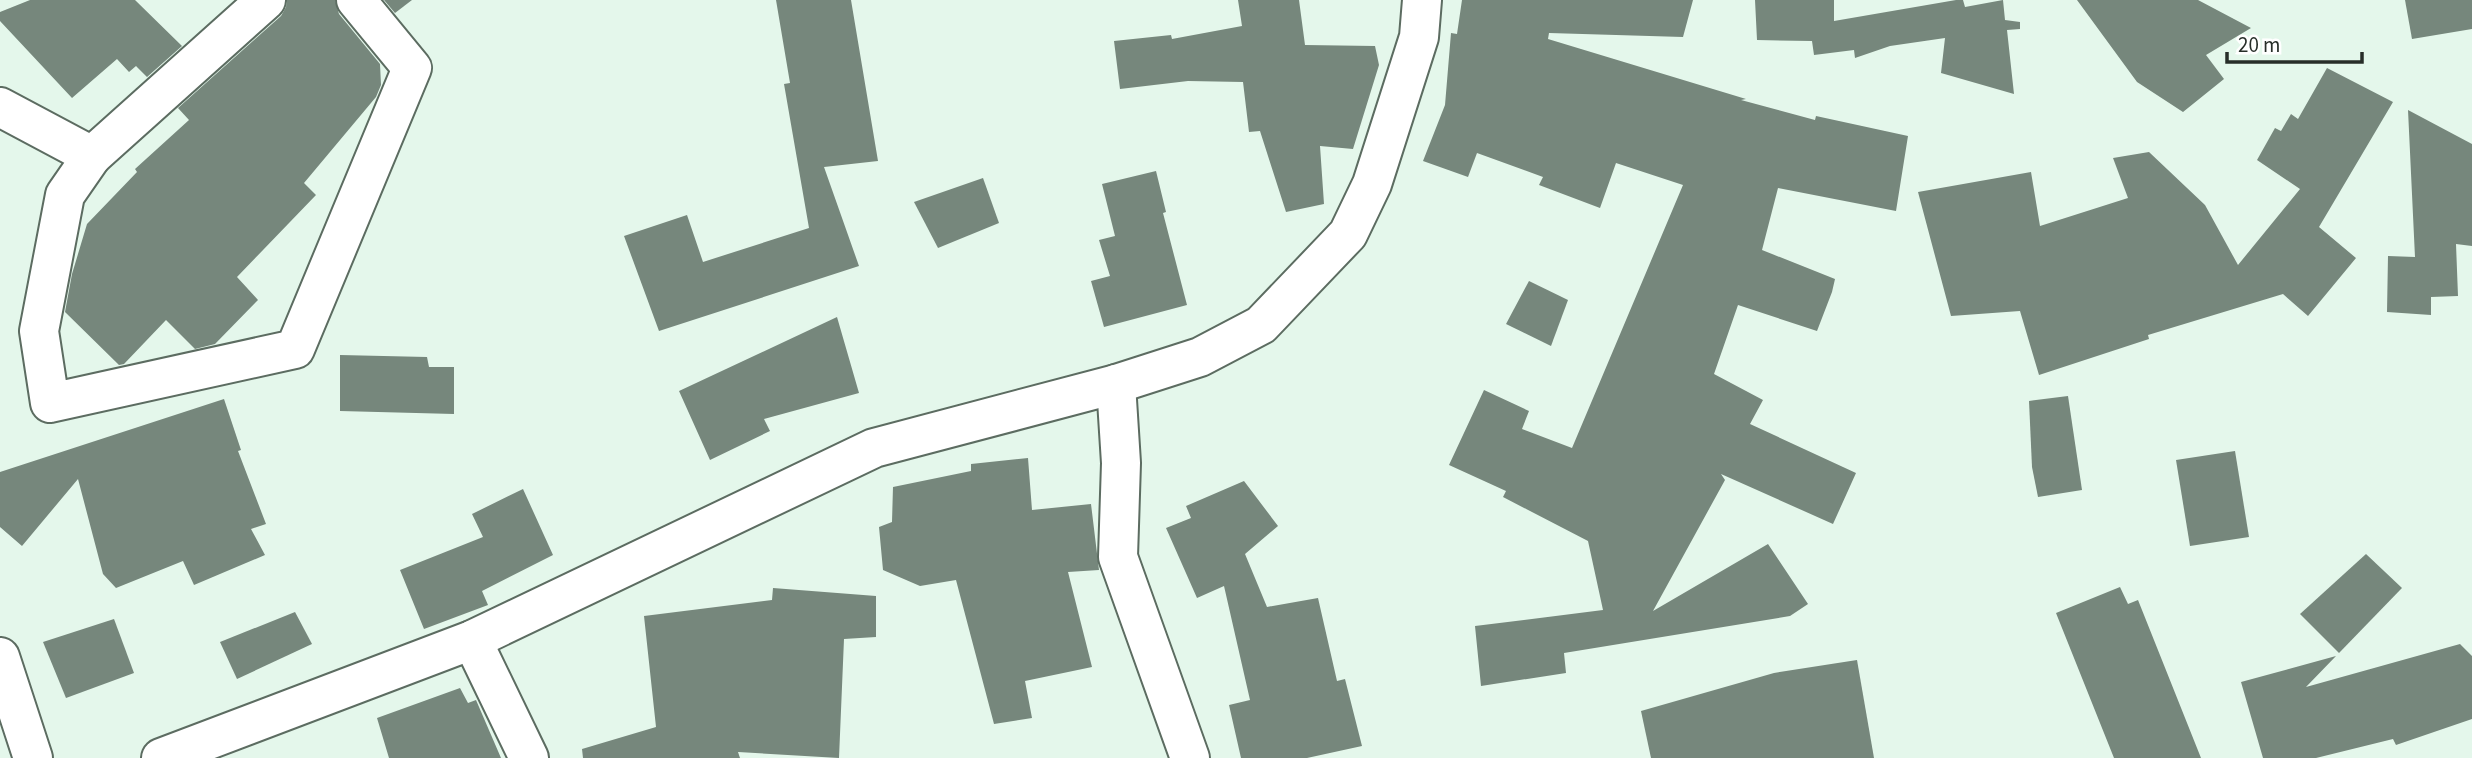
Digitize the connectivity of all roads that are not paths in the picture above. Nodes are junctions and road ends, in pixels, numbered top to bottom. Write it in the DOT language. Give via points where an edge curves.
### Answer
graph roads {
  1 [pos="267,0"];
  2 [pos="356,0"];
  3 [pos="1422,0"];
  4 [pos="0,107"];
  5 [pos="92,156"];
  6 [pos="1116,384"];
  7 [pos="472,640"];
  8 [pos="0,657"];
  9 [pos="238,743"];
  10 [pos="33,758"];
  11 [pos="161,758"];
  12 [pos="529,758"];
  13 [pos="1191,758"];
  1 -- 5 [label="street"];
  2 -- 5 [label="street" via="412,68 295,349 50,404 39,331 65,195"];
  3 -- 6 [label="street" via="1419,37 1372,184 1348,234 1261,324 1200,357"];
  4 -- 5 [label="street"];
  6 -- 7 [label="street" via="874,448"];
  6 -- 13 [label="street" via="1121,463 1118,557"];
  7 -- 9 [label="street"];
  7 -- 12 [label="street"];
  8 -- 10 [label="street"];
  9 -- 11 [label="street"];
}
